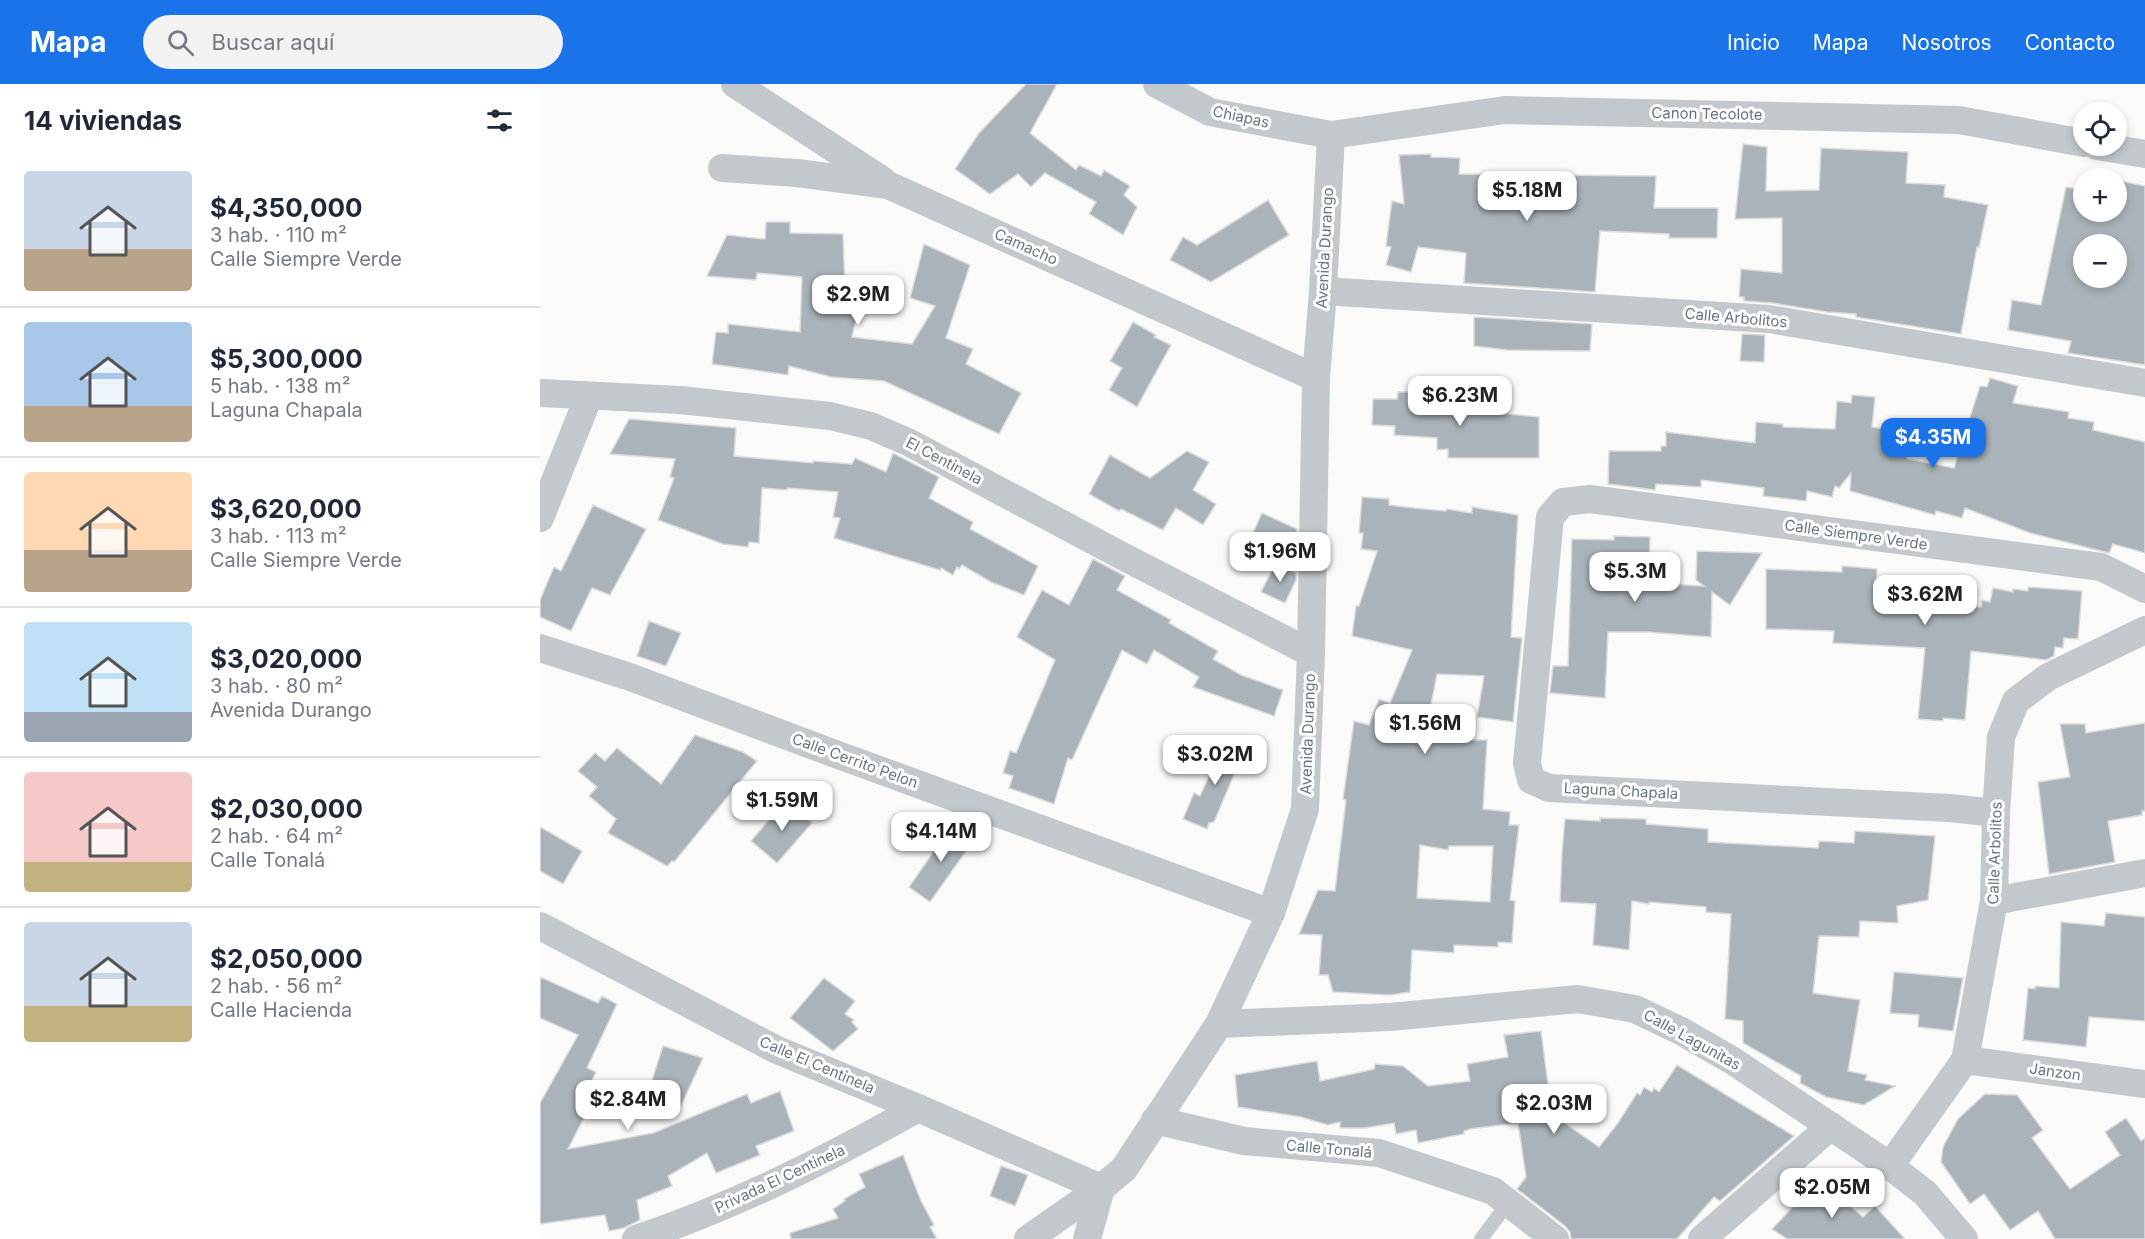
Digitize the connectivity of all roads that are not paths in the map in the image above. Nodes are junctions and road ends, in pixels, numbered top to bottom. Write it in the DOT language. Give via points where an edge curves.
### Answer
graph roads {
  1 [pos="735,84"];
  2 [pos="1157,84"];
  3 [pos="1331,135"];
  4 [pos="2073,141"];
  5 [pos="2127,151"];
  6 [pos="2145,154"];
  7 [pos="722,168"];
  8 [pos="888,185"];
  9 [pos="1323,291"];
  10 [pos="1316,378"];
  11 [pos="2145,383"];
  12 [pos="540,393"];
  13 [pos="589,396"];
  14 [pos="1563,502"];
  15 [pos="540,518"];
  16 [pos="2145,589"];
  17 [pos="2145,630"];
  18 [pos="540,648"];
  19 [pos="1311,653"];
  20 [pos="1996,813"];
  21 [pos="2145,873"];
  22 [pos="1994,901"];
  23 [pos="1271,913"];
  24 [pos="540,926"];
  25 [pos="1219,1024"];
  26 [pos="1965,1060"];
  27 [pos="2141,1088"];
  28 [pos="918,1108"];
  29 [pos="1155,1120"];
  30 [pos="1831,1126"];
  31 [pos="1890,1166"];
  32 [pos="1101,1188"];
  33 [pos="1508,1203"];
  34 [pos="636,1239"];
  35 [pos="1028,1239"];
  36 [pos="1087,1239"];
  37 [pos="1481,1239"];
  38 [pos="1555,1239"];
  39 [pos="1702,1239"];
  40 [pos="1964,1239"];
  1 -- 8 [label="street"];
  2 -- 3 [label="street, Chiapas" via="1210,112"];
  3 -- 4 [label="street, Canon Tecolote" via="1505,110 1959,120"];
  3 -- 9 [label="street, Avenida Durango"];
  5 -- 6 [label="street"];
  7 -- 8 [label="street, Camacho"];
  8 -- 10 [label="street, Camacho"];
  9 -- 10 [label="street, Avenida Durango"];
  9 -- 11 [label="street, Calle Arbolitos" via="1769,319"];
  10 -- 19 [label="street, Avenida Durango"];
  12 -- 13 [label="street, El Centinela"];
  13 -- 15 [label="street"];
  13 -- 19 [label="street, El Centinela" via="680,400 818,415 871,426 909,441"];
  14 -- 16 [label="street, Calle Siempre Verde" via="1590,499 2101,567"];
  14 -- 20 [label="street, Laguna Chapala" via="1550,517 1527,763 1531,780 1549,788"];
  17 -- 20 [label="street, Calle Arbolitos" via="2048,677 2016,701 2001,737"];
  18 -- 23 [label="street, Calle Cerrito Pelon" via="630,677"];
  19 -- 23 [label="street, Avenida Durango" via="1305,808"];
  20 -- 22 [label="street, Calle Arbolitos"];
  21 -- 22 [label="street"];
  22 -- 26 [label="street, Calle Arbolitos"];
  23 -- 25 [label="street, Avenida Durango"];
  24 -- 28 [label="street, Calle El Centinela" via="777,1050"];
  25 -- 29 [label="street, Avenida Durango"];
  25 -- 30 [label="street, Calle Lagunitas" via="1390,1017 1578,999 1635,1009 1682,1031"];
  26 -- 27 [label="street, Janzon"];
  26 -- 31 [label="street, Calle Arbolitos"];
  28 -- 32 [label="street, Calle El Centinela"];
  28 -- 34 [label="street, Privada El Centinela" via="846,1148 691,1221"];
  29 -- 32 [label="street, Avenida Durango" via="1124,1169"];
  29 -- 33 [label="street, Calle Tonalá" via="1244,1141 1379,1153 1493,1191"];
  30 -- 31 [label="street, Calle Lagunitas"];
  30 -- 39 [label="street"];
  31 -- 40 [label="street, Calle Lagunitas" via="1925,1193"];
  32 -- 35 [label="street, Avenida Durango"];
  32 -- 36 [label="street"];
  33 -- 37 [label="lane"];
  33 -- 38 [label="street, Calle Tonalá"];
}
